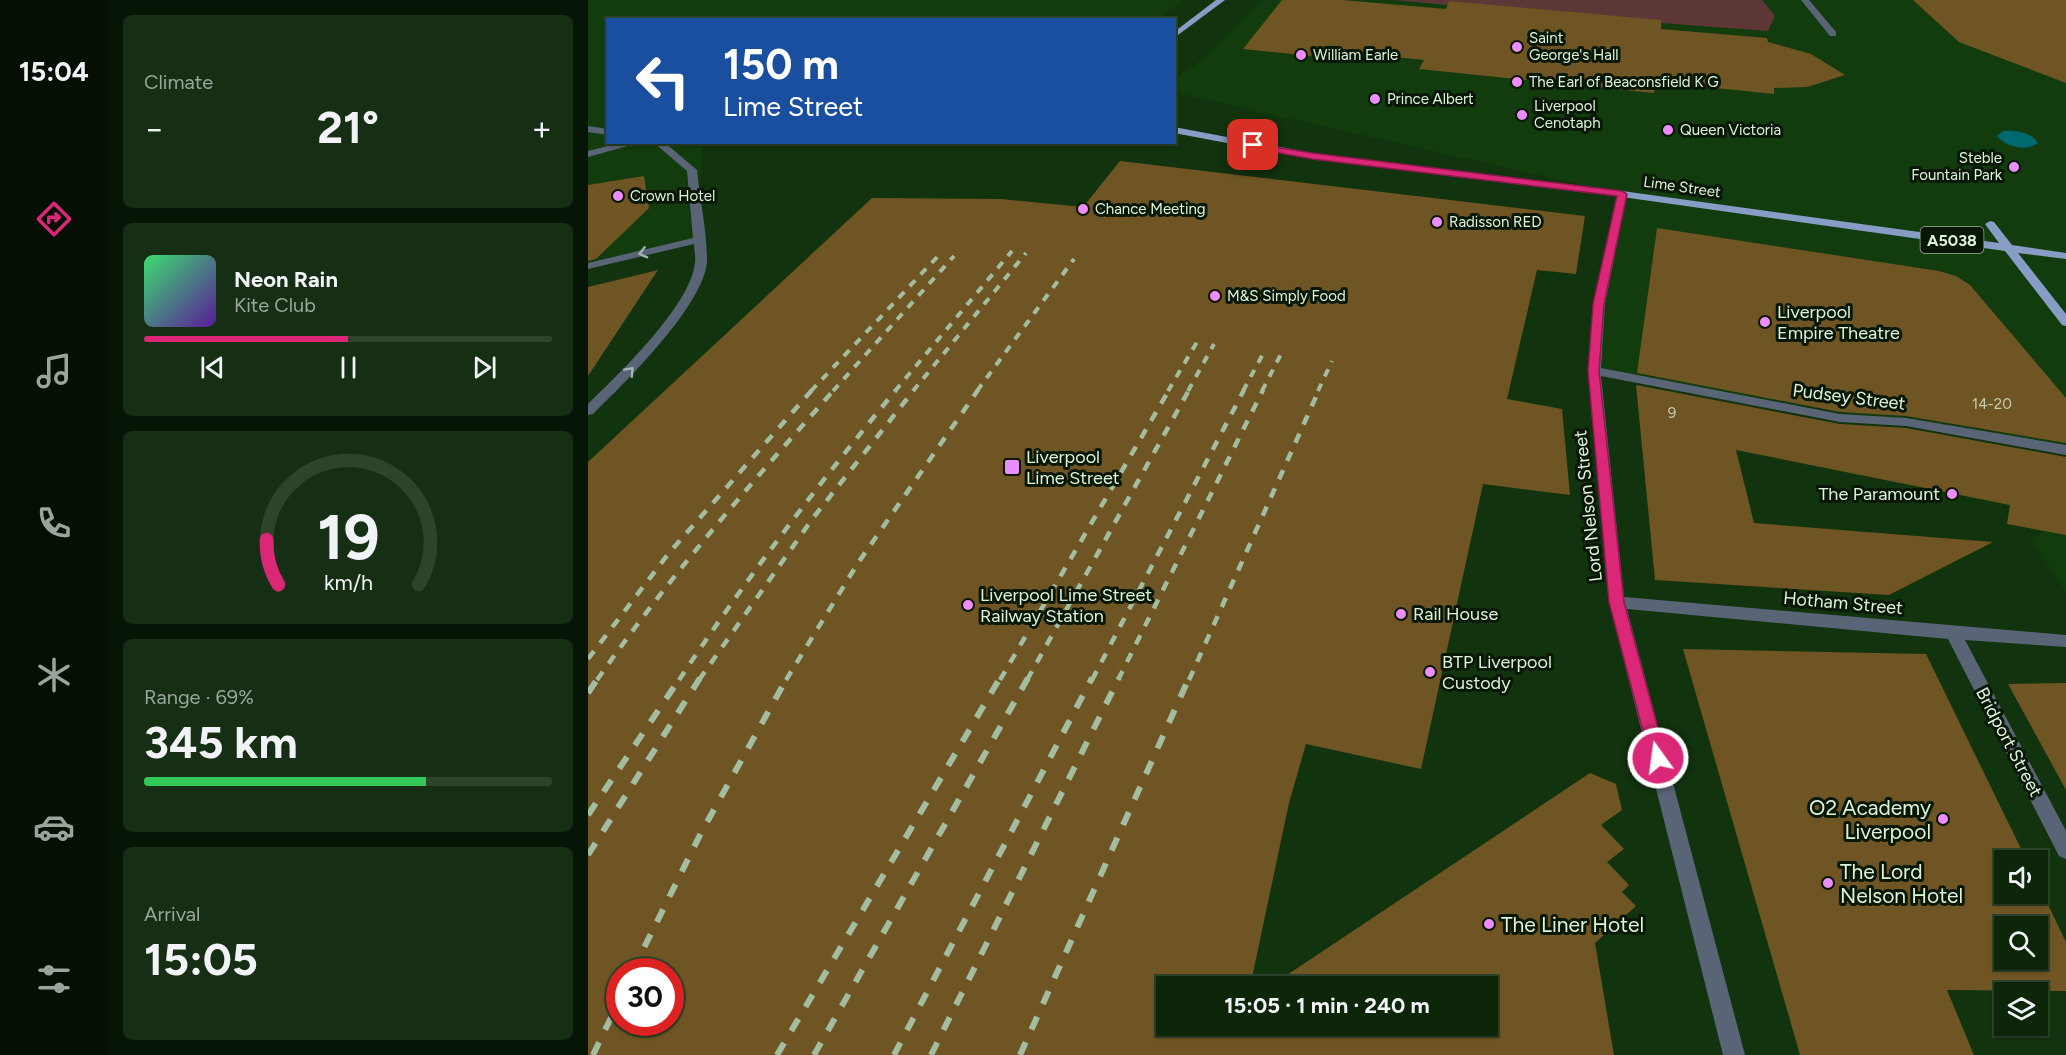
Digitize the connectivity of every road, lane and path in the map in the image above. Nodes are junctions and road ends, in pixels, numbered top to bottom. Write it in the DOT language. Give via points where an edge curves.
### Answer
graph roads {
  1 [pos="1221,0"];
  2 [pos="1806,0"];
  3 [pos="1833,33"];
  4 [pos="1176,34"];
  5 [pos="588,129"];
  6 [pos="1176,130"];
  7 [pos="606,132"];
  8 [pos="630,144"];
  9 [pos="660,144"];
  10 [pos="588,154"];
  11 [pos="1622,194"];
  12 [pos="1990,224"];
  13 [pos="698,240"];
  14 [pos="2007,248"];
  15 [pos="2066,256"];
  16 [pos="588,266"];
  17 [pos="2066,322"];
  18 [pos="1594,371"];
  19 [pos="588,411"];
  20 [pos="2066,450"];
  21 [pos="1617,602"];
  22 [pos="1953,633"];
  23 [pos="2066,641"];
  24 [pos="2066,850"];
  25 [pos="1734,1055"];
  1 -- 4 [label="main road"];
  2 -- 3 [label="street"];
  5 -- 7 [label="street"];
  6 -- 11 [label="main road, Lime Street / A5038" via="1312,156"];
  8 -- 10 [label="street"];
  9 -- 13 [label="street" via="692,170"];
  11 -- 14 [label="main road, Lime Street / A5038"];
  11 -- 18 [label="street, Lord Nelson Street" via="1599,304"];
  12 -- 14 [label="main road"];
  13 -- 16 [label="street, one-way"];
  19 -- 13 [label="street, one-way" via="628,373 693,288 701,263"];
  14 -- 15 [label="main road, Lime Street"];
  14 -- 17 [label="main road"];
  18 -- 20 [label="street, Pudsey Street" via="1840,418 1906,422"];
  18 -- 21 [label="street, Lord Nelson Street"];
  21 -- 22 [label="street, Hotham Street"];
  21 -- 25 [label="street, Lord Nelson Street"];
  22 -- 23 [label="street, Hotham Street"];
  22 -- 24 [label="street, Bridport Street"];
}
